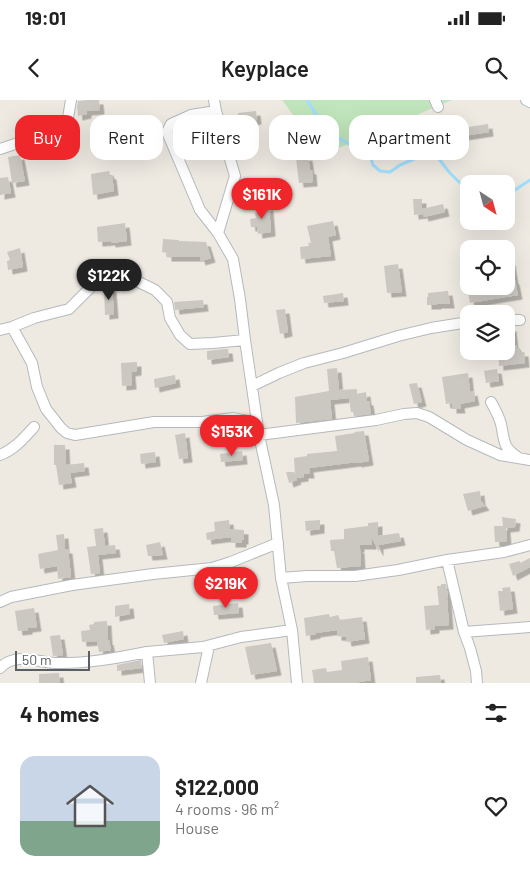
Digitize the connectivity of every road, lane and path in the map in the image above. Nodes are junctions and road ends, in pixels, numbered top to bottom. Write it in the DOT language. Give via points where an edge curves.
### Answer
graph roads {
  1 [pos="70,100"];
  2 [pos="214,100"];
  3 [pos="526,100"];
  4 [pos="530,102"];
  5 [pos="216,111"];
  6 [pos="0,149"];
  7 [pos="218,233"];
  8 [pos="515,320"];
  9 [pos="520,320"];
  10 [pos="460,323"];
  11 [pos="12,327"];
  12 [pos="0,330"];
  13 [pos="245,340"];
  14 [pos="252,386"];
  15 [pos="492,402"];
  16 [pos="257,423"];
  17 [pos="34,427"];
  18 [pos="259,435"];
  19 [pos="0,455"];
  20 [pos="525,459"];
  21 [pos="278,543"];
  22 [pos="530,545"];
  23 [pos="447,560"];
  24 [pos="281,578"];
  25 [pos="0,602"];
  26 [pos="530,627"];
  27 [pos="292,630"];
  28 [pos="464,632"];
  29 [pos="209,646"];
  30 [pos="147,652"];
  31 [pos="0,668"];
  32 [pos="150,683"];
  33 [pos="201,683"];
  34 [pos="297,683"];
  35 [pos="477,683"];
  1 -- 6 [label="street" via="69,130 64,137 44,143 24,141"];
  2 -- 5 [label="street"];
  3 -- 4 [label="street"];
  5 -- 7 [label="street" via="235,176"];
  5 -- 7 [label="street" via="190,115 171,124 167,132 200,210"];
  7 -- 13 [label="street" via="233,259"];
  8 -- 9 [label="street"];
  10 -- 14 [label="street" via="398,336 304,363"];
  11 -- 12 [label="street"];
  11 -- 13 [label="street" via="70,309 92,285 98,272 110,268 155,290 167,302 170,318 190,344"];
  11 -- 16 [label="street" via="32,363 46,409 67,433 75,435 154,422 233,418"];
  13 -- 14 [label="street"];
  14 -- 16 [label="street"];
  15 -- 20 [label="street" via="507,448"];
  16 -- 18 [label="street"];
  17 -- 19 [label="street" via="16,446"];
  18 -- 20 [label="street" via="417,413 500,456"];
  18 -- 21 [label="street" via="274,505"];
  21 -- 24 [label="street"];
  21 -- 25 [label="street" via="212,568 72,585"];
  22 -- 23 [label="street"];
  23 -- 24 [label="street" via="355,576"];
  23 -- 28 [label="street"];
  24 -- 27 [label="street"];
  26 -- 28 [label="street"];
  27 -- 29 [label="street" via="241,637"];
  27 -- 34 [label="street"];
  28 -- 35 [label="street"];
  29 -- 30 [label="street"];
  29 -- 33 [label="street"];
  30 -- 31 [label="street" via="94,662 14,659"];
  30 -- 32 [label="street"];
}
